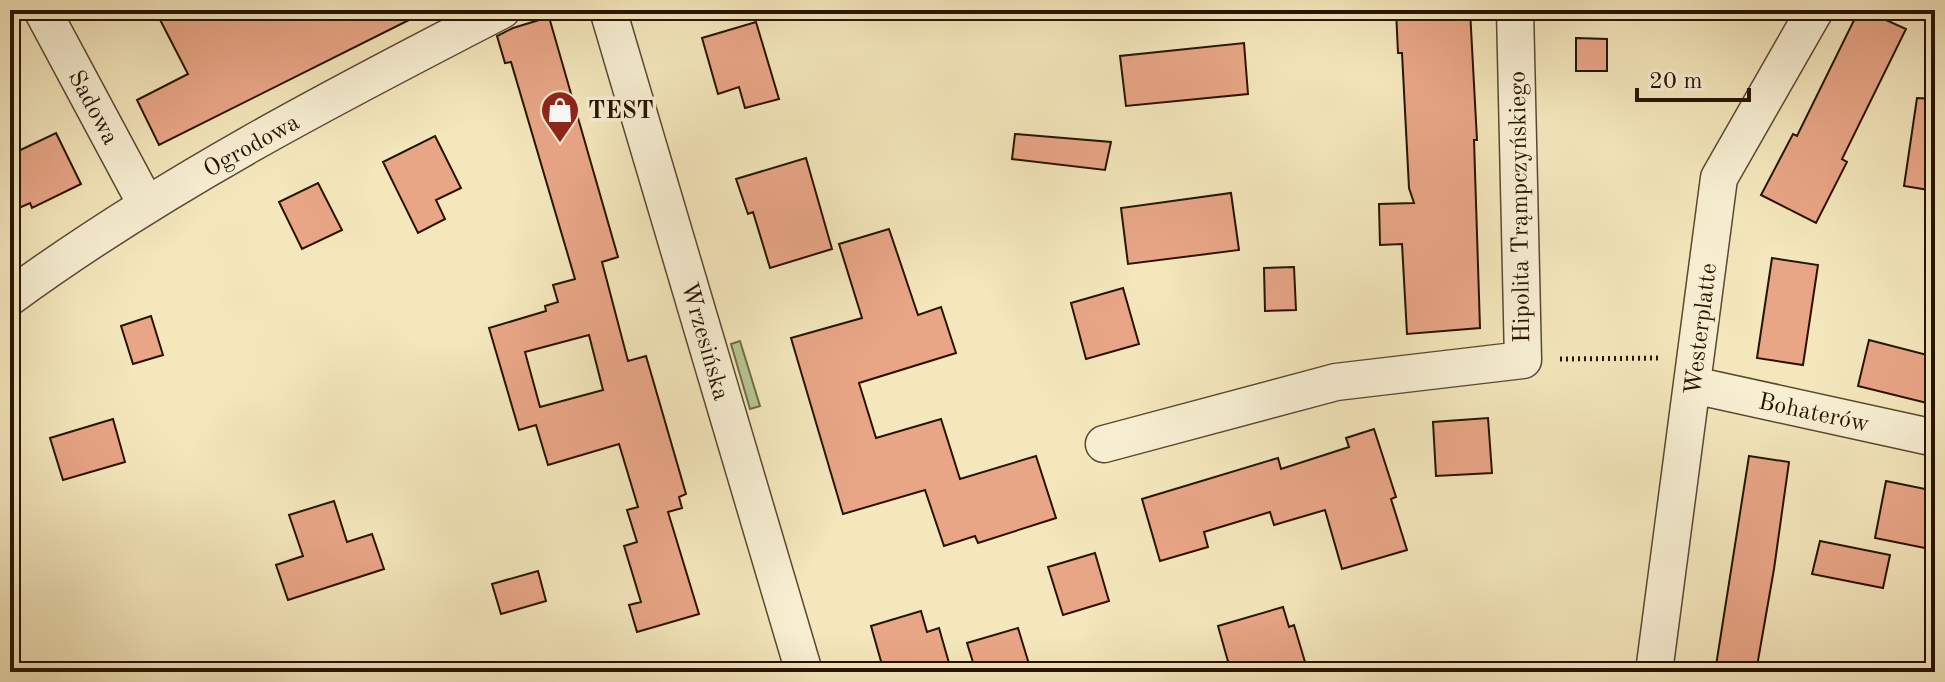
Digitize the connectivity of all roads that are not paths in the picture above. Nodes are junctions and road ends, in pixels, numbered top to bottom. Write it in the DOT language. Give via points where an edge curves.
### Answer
graph roads {
  1 [pos="42,10"];
  2 [pos="502,10"];
  3 [pos="608,10"];
  4 [pos="1515,10"];
  5 [pos="1815,10"];
  6 [pos="146,204"];
  7 [pos="10,297"];
  8 [pos="1695,371"];
  9 [pos="1935,438"];
  10 [pos="1104,444"];
  11 [pos="804,672"];
  12 [pos="1654,672"];
  1 -- 6 [label="street, Sadowa"];
  2 -- 6 [label="street, Ogrodowa"];
  3 -- 11 [label="street, Wrzesińska"];
  4 -- 10 [label="street, Hipolita Trąmpczyńskiego" via="1523,360 1336,382"];
  5 -- 8 [label="street, Westerplatte" via="1719,178"];
  6 -- 7 [label="street, Ogrodowa"];
  8 -- 9 [label="street, Bohaterów"];
  8 -- 12 [label="street, Westerplatte"];
}
